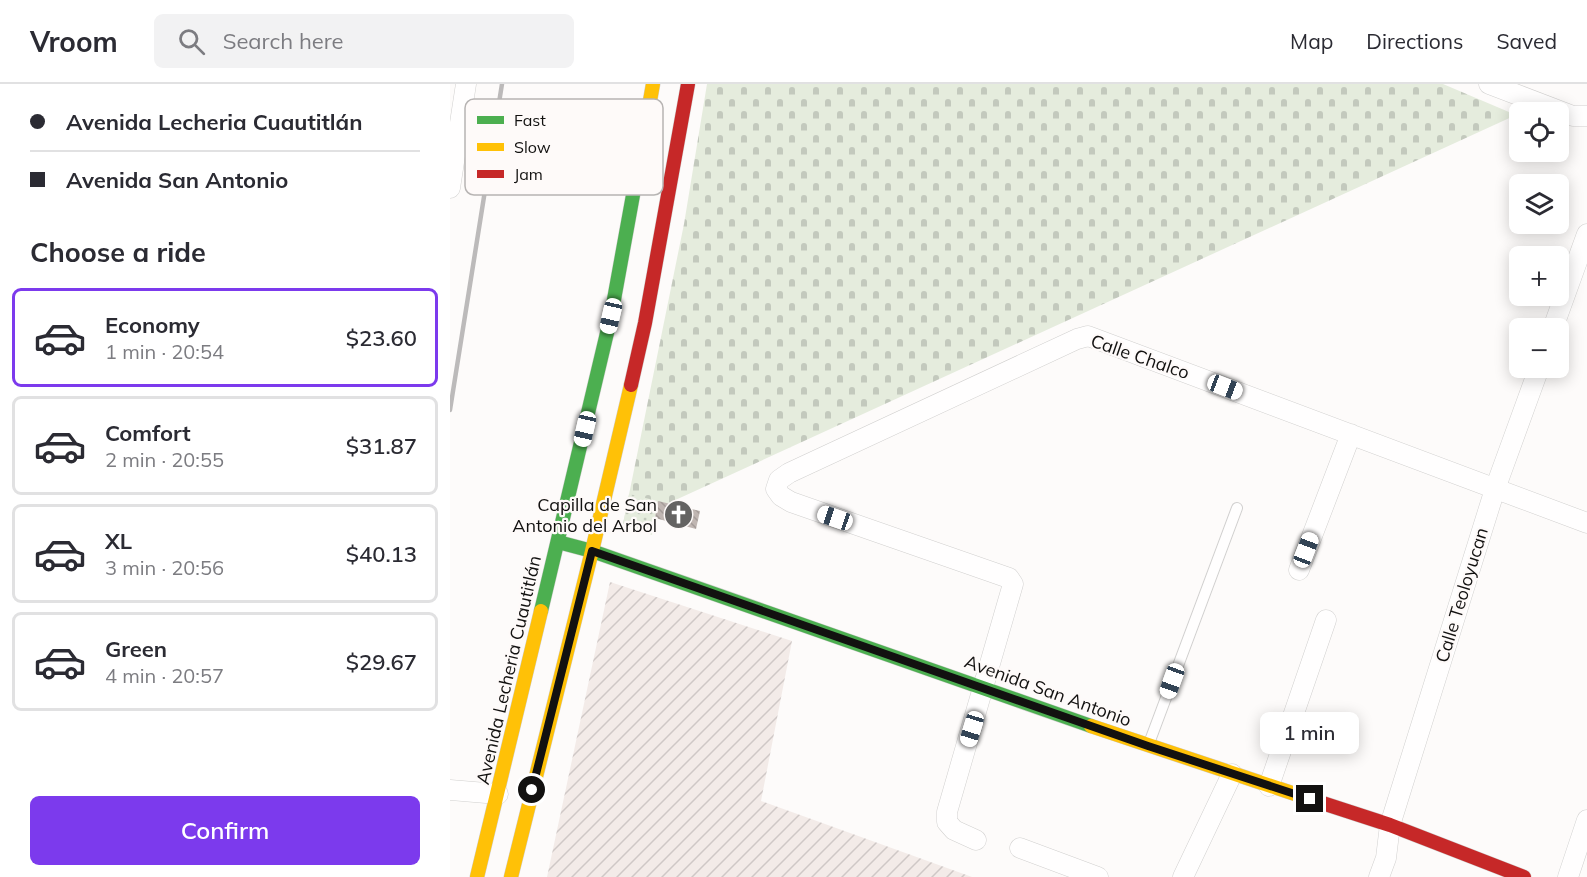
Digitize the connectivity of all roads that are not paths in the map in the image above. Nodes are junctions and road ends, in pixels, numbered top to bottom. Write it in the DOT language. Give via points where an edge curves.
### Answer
graph roads {
  1 [pos="466,84"];
  2 [pos="653,84"];
  3 [pos="687,84"];
  4 [pos="1489,84"];
  5 [pos="1524,91"];
  6 [pos="650,99"];
  7 [pos="1583,116"];
  8 [pos="450,188"];
  9 [pos="633,195"];
  10 [pos="1587,234"];
  11 [pos="1557,318"];
  12 [pos="1535,378"];
  13 [pos="1351,435"];
  14 [pos="1495,489"];
  15 [pos="1237,508"];
  16 [pos="1587,523"];
  17 [pos="558,542"];
  18 [pos="592,551"];
  19 [pos="1299,570"];
  20 [pos="1326,620"];
  21 [pos="984,687"];
  22 [pos="1148,746"];
  23 [pos="1232,774"];
  24 [pos="1269,786"];
  25 [pos="450,790"];
  26 [pos="498,794"];
  27 [pos="1587,820"];
  28 [pos="1390,825"];
  29 [pos="976,840"];
  30 [pos="1020,848"];
  31 [pos="477,877"];
  32 [pos="511,877"];
  33 [pos="1098,877"];
  34 [pos="1183,877"];
  35 [pos="1379,877"];
  36 [pos="1524,877"];
  37 [pos="1568,877"];
  1 -- 8 [label="street"];
  2 -- 6 [label="main road, Avenida Lecheria Cuautitlán"];
  3 -- 18 [label="main road" via="645,323"];
  4 -- 5 [label="street"];
  5 -- 7 [label="street"];
  9 -- 17 [label="main road, Avenida Lecheria Cuautitlán" via="611,316"];
  10 -- 11 [label="street"];
  12 -- 14 [label="street, Calle Teoloyucan"];
  13 -- 14 [label="street, Calle Chalco"];
  13 -- 19 [label="street"];
  13 -- 21 [label="street, Calle Chalco" via="1088,336 779,480 776,489 791,502 1009,578 1012,594"];
  14 -- 16 [label="street, Calle Chalco"];
  14 -- 28 [label="street, Calle Teoloyucan"];
  15 -- 22 [label="lane"];
  17 -- 18 [label="main road, Avenida San Antonio"];
  17 -- 26 [label="main road, Avenida Lecheria Cuautitlán"];
  18 -- 21 [label="main road, Avenida San Antonio"];
  18 -- 32 [label="main road"];
  20 -- 24 [label="street"];
  21 -- 22 [label="main road, Avenida San Antonio"];
  21 -- 29 [label="street" via="947,812 947,822 954,830"];
  22 -- 23 [label="main road, Avenida San Antonio"];
  23 -- 24 [label="main road, Avenida San Antonio"];
  23 -- 34 [label="street"];
  24 -- 28 [label="main road, Avenida San Antonio"];
  25 -- 26 [label="street"];
  26 -- 31 [label="main road, Avenida Lecheria Cuautitlán"];
  27 -- 37 [label="street"];
  28 -- 35 [label="street, Calle Teoloyucan"];
  28 -- 36 [label="main road, Avenida San Antonio"];
  30 -- 33 [label="street"];
}
